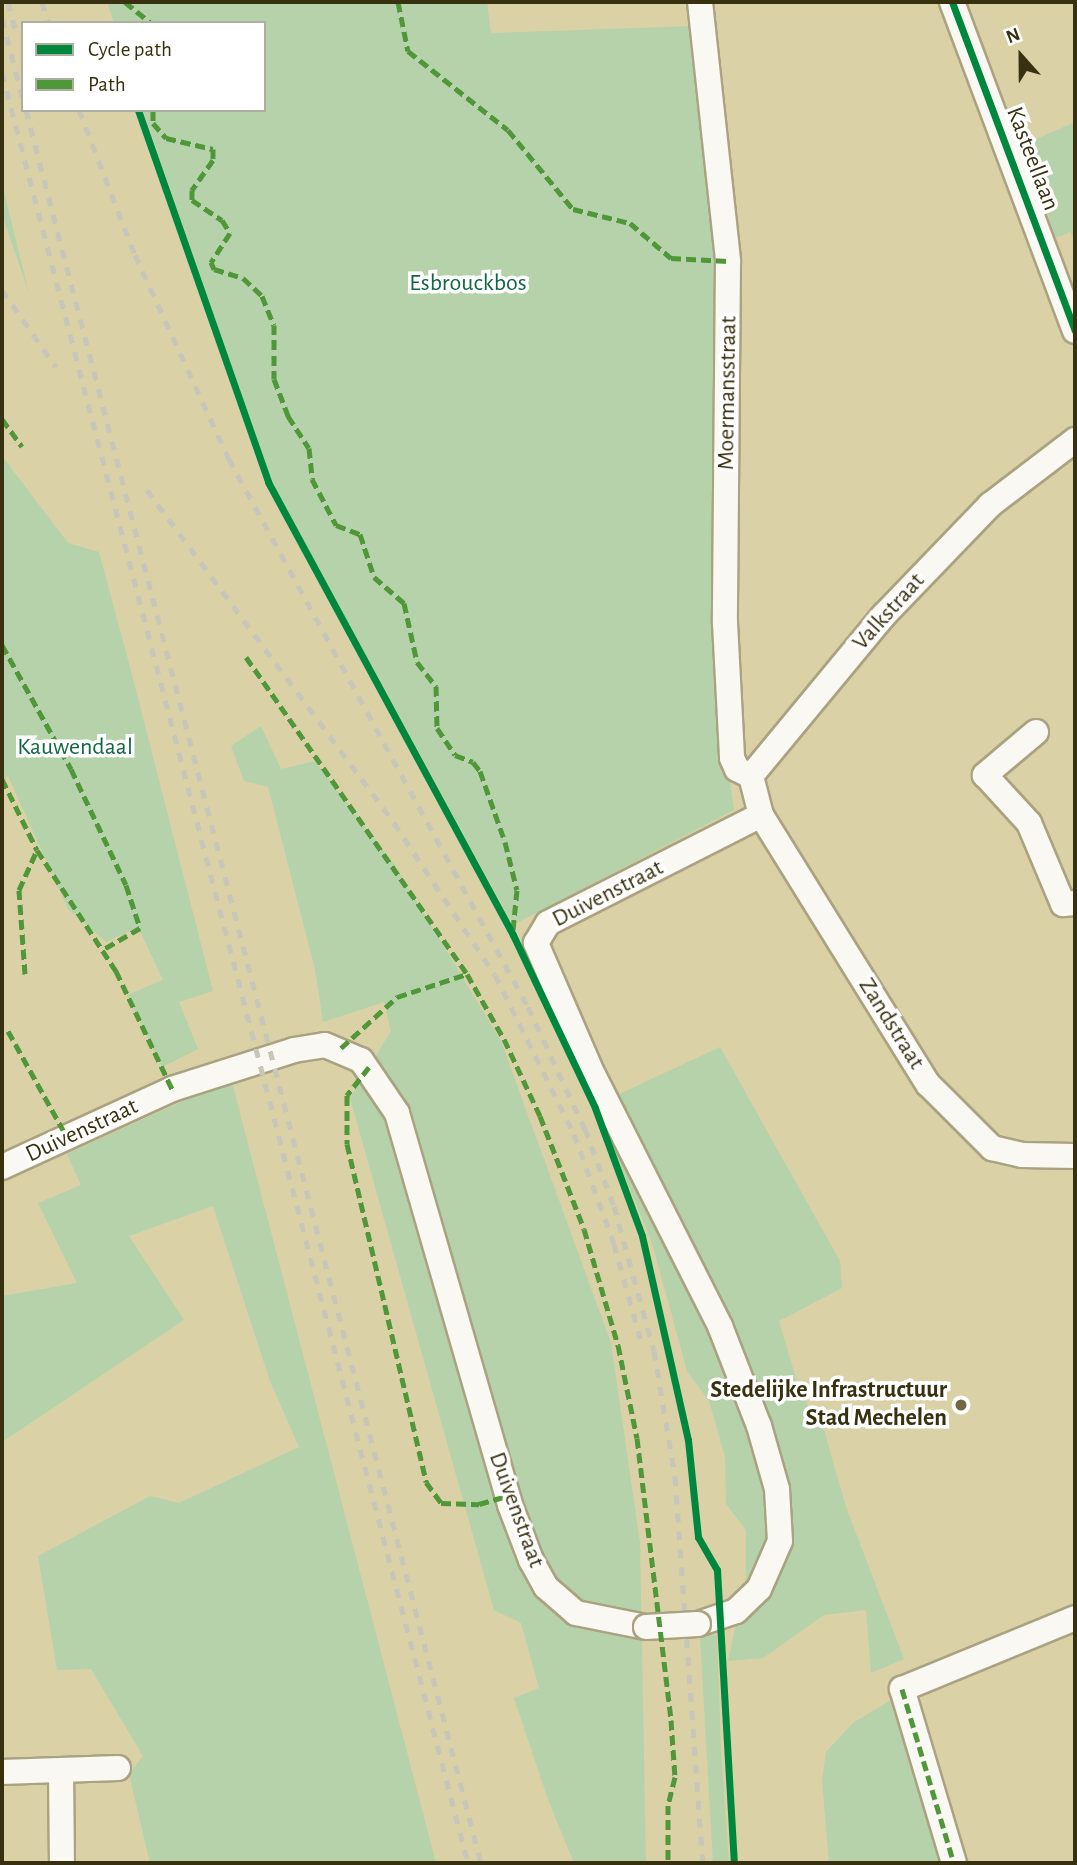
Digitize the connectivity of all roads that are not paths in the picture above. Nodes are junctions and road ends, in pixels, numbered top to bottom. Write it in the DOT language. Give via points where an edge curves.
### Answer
graph roads {
  1 [pos="700,2"];
  2 [pos="952,2"];
  3 [pos="1075,331"];
  4 [pos="1075,440"];
  5 [pos="1036,732"];
  6 [pos="751,776"];
  7 [pos="761,815"];
  8 [pos="1075,903"];
  9 [pos="1075,1156"];
  10 [pos="2,1167"];
  11 [pos="1075,1618"];
  12 [pos="118,1768"];
  13 [pos="61,1771"];
  14 [pos="2,1772"];
  15 [pos="62,1863"];
  16 [pos="954,1863"];
  1 -- 6 [label="street, Moermansstraat" via="729,271 725,623 732,758 737,769"];
  2 -- 3 [label="street, Kasteellaan"];
  4 -- 6 [label="street, Valkstraat" via="990,505 884,615"];
  5 -- 8 [label="street" via="985,775 1029,823 1063,904"];
  6 -- 7 [label="street"];
  7 -- 9 [label="street, Zandstraat" via="909,1057 960,1120 992,1148 1022,1155"];
  7 -- 10 [label="street, Duivenstraat, bridge" via="548,923 536,943 593,1075 720,1326 759,1426 777,1489 780,1541 759,1589 736,1611 698,1624 646,1627 576,1613 546,1587 510,1505 397,1114 372,1070 361,1060 325,1045 293,1050 172,1089"];
  11 -- 16 [label="street" via="902,1689"];
  12 -- 13 [label="street"];
  13 -- 14 [label="street"];
  13 -- 15 [label="street"];
}
